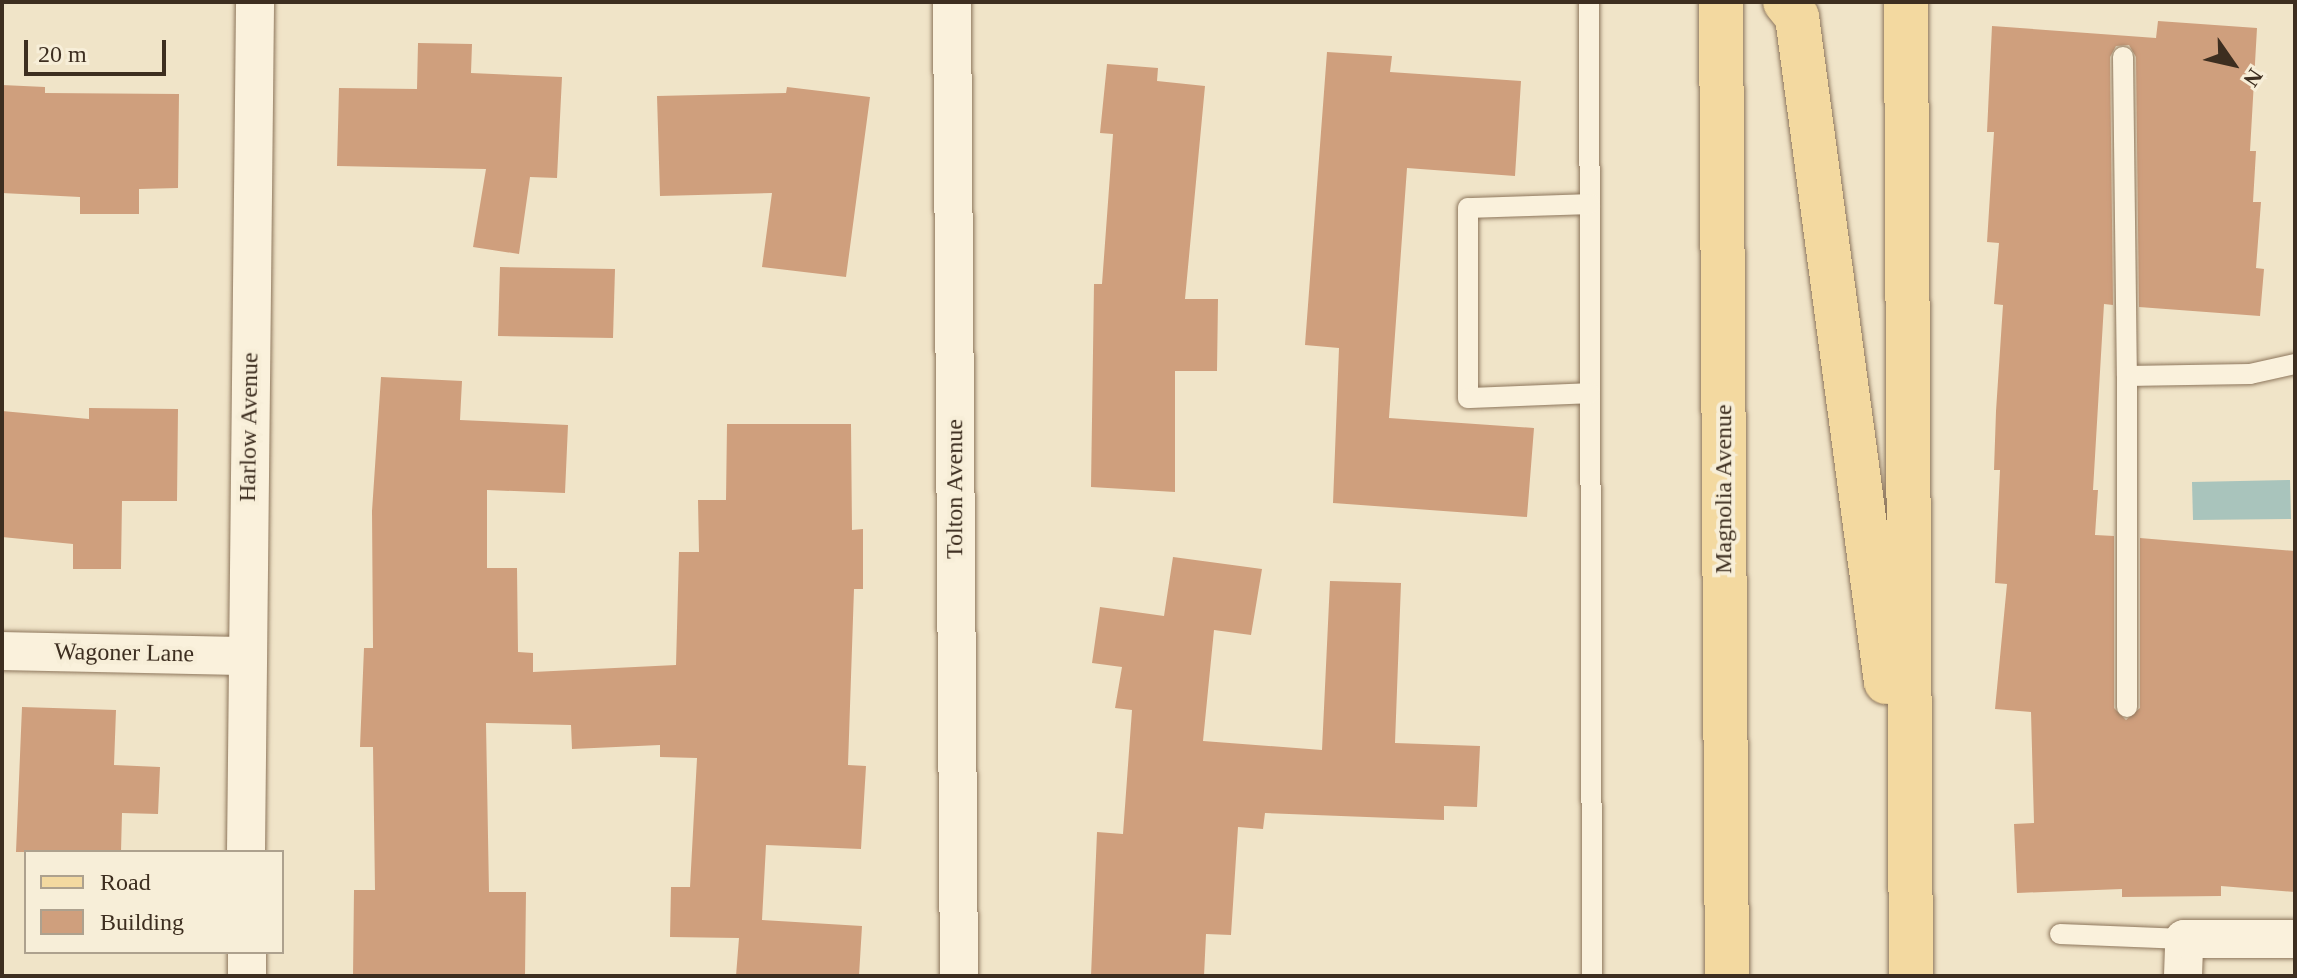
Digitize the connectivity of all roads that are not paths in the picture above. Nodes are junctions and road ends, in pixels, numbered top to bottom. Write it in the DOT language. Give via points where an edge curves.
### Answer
graph roads {
  1 [pos="255,2"];
  2 [pos="952,2"];
  3 [pos="1589,2"];
  4 [pos="1721,2"];
  5 [pos="1785,2"];
  6 [pos="1906,2"];
  7 [pos="2123,57"];
  8 [pos="1590,204"];
  9 [pos="2295,364"];
  10 [pos="2127,376"];
  11 [pos="1590,393"];
  12 [pos="2,651"];
  13 [pos="246,656"];
  14 [pos="2127,707"];
  15 [pos="246,850"];
  16 [pos="1911,863"];
  17 [pos="2060,934"];
  18 [pos="2295,939"];
  19 [pos="247,954"];
  20 [pos="2183,958"];
  21 [pos="247,976"];
  22 [pos="959,976"];
  23 [pos="1592,976"];
  24 [pos="1727,976"];
  25 [pos="1911,976"];
  1 -- 13 [label="street, Harlow Avenue"];
  2 -- 22 [label="street, Tolton Avenue"];
  3 -- 8 [label="lane"];
  4 -- 24 [label="main road, Magnolia Avenue"];
  5 -- 16 [label="main road" via="1797,17"];
  6 -- 16 [label="main road"];
  7 -- 10 [label="lane"];
  8 -- 11 [label="lane"];
  8 -- 11 [label="lane" via="1468,208 1468,398"];
  9 -- 10 [label="lane" via="2250,374"];
  10 -- 14 [label="lane"];
  11 -- 23 [label="lane"];
  12 -- 13 [label="street, Wagoner Lane"];
  13 -- 15 [label="street, Harlow Avenue"];
  16 -- 25 [label="main road"];
  17 -- 20 [label="lane"];
  18 -- 20 [label="street"];
  19 -- 21 [label="street"];
}
